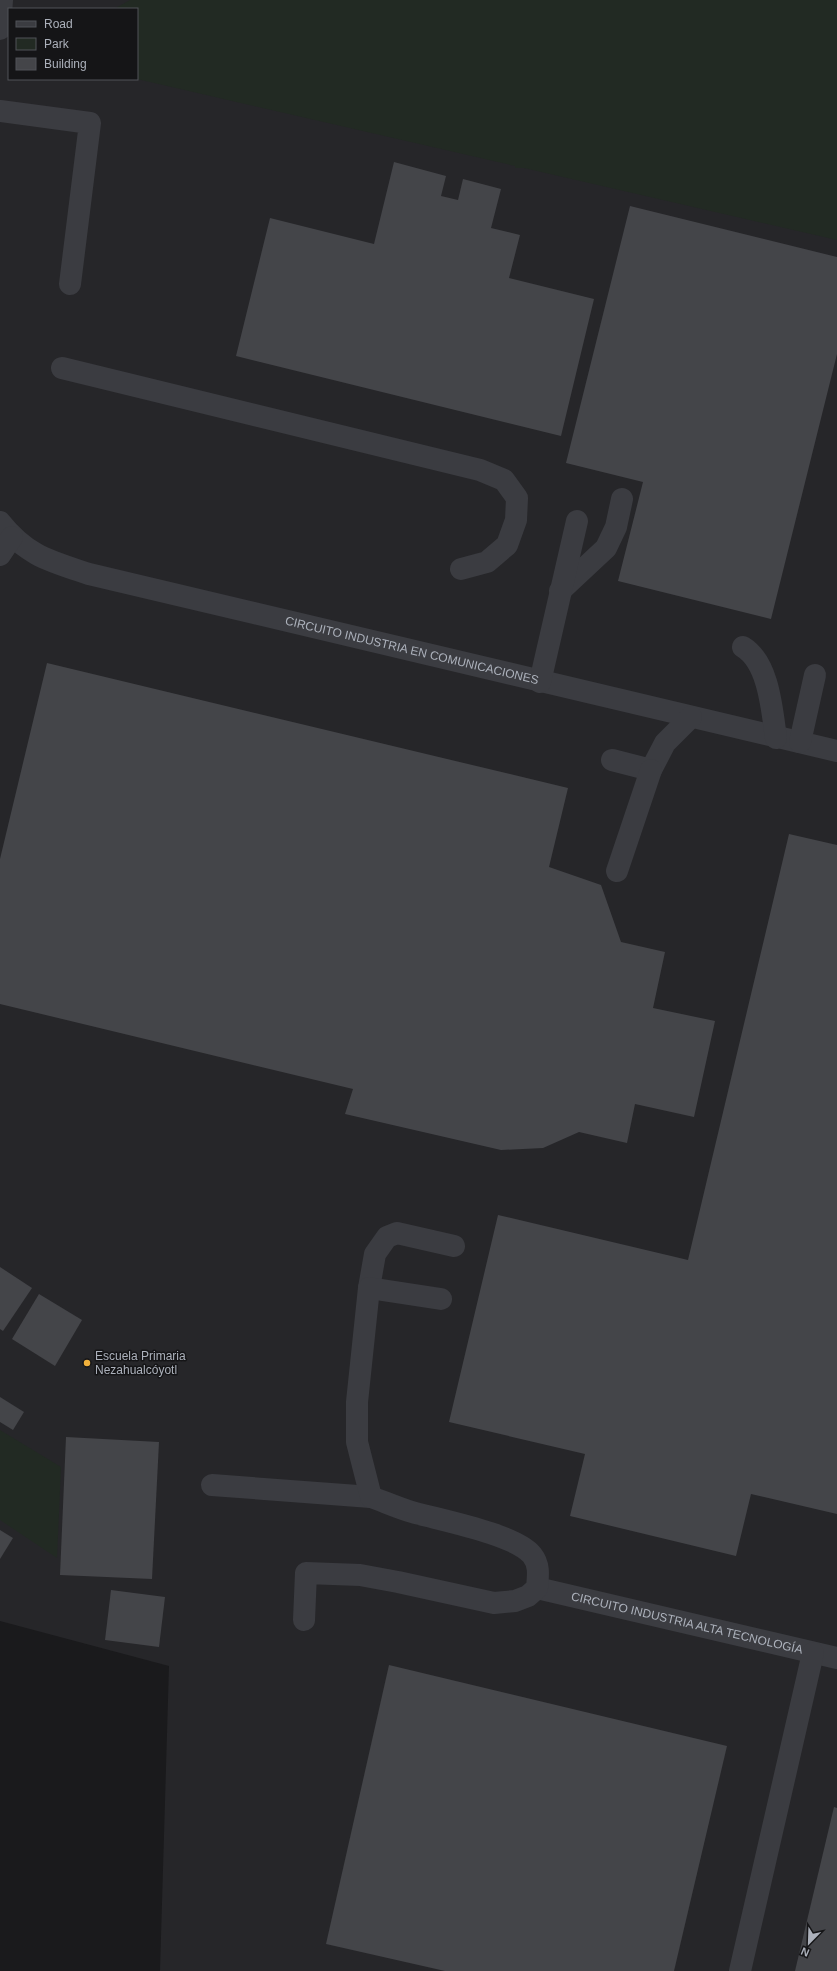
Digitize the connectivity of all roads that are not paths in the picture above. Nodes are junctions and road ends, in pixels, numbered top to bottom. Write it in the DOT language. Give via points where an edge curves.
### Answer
graph roads {
  1 [pos="2,0"];
  2 [pos="0,29"];
  3 [pos="0,111"];
  4 [pos="70,284"];
  5 [pos="62,368"];
  6 [pos="622,499"];
  7 [pos="577,521"];
  8 [pos="4,538"];
  9 [pos="461,569"];
  10 [pos="560,591"];
  11 [pos="743,647"];
  12 [pos="815,675"];
  13 [pos="540,682"];
  14 [pos="691,717"];
  15 [pos="776,738"];
  16 [pos="800,742"];
  17 [pos="837,751"];
  18 [pos="612,760"];
  19 [pos="652,770"];
  20 [pos="617,871"];
  21 [pos="454,1246"];
  22 [pos="369,1288"];
  23 [pos="441,1299"];
  24 [pos="212,1485"];
  25 [pos="371,1497"];
  26 [pos="537,1588"];
  27 [pos="304,1620"];
  28 [pos="813,1653"];
  29 [pos="837,1658"];
  30 [pos="740,1971"];
  1 -- 2 [label="street"];
  3 -- 4 [label="street" via="90,123"];
  5 -- 9 [label="street" via="480,470 504,480 517,498 516,520 507,544 487,562"];
  6 -- 10 [label="street" via="616,527 606,548"];
  7 -- 10 [label="street"];
  8 -- 13 [label="street, CIRCUITO INDUSTRIA EN COMUNICACIONES" via="39,557 88,574"];
  10 -- 13 [label="street"];
  11 -- 15 [label="street" via="752,652 765,678"];
  12 -- 16 [label="street"];
  13 -- 14 [label="street, CIRCUITO INDUSTRIA EN COMUNICACIONES"];
  14 -- 15 [label="street, CIRCUITO INDUSTRIA EN COMUNICACIONES"];
  14 -- 19 [label="street" via="665,743"];
  15 -- 16 [label="street, CIRCUITO INDUSTRIA EN COMUNICACIONES"];
  16 -- 17 [label="street, CIRCUITO INDUSTRIA EN COMUNICACIONES"];
  18 -- 19 [label="street"];
  19 -- 20 [label="street"];
  21 -- 22 [label="street" via="397,1233 387,1238 375,1254"];
  22 -- 23 [label="street"];
  22 -- 25 [label="street" via="357,1402 357,1442"];
  24 -- 25 [label="street"];
  25 -- 26 [label="street" via="490,1533 515,1544 532,1555 538,1566"];
  26 -- 27 [label="street" via="528,1596 515,1601 494,1603 360,1575 306,1573"];
  26 -- 28 [label="street, CIRCUITO INDUSTRIA ALTA TECNOLOGÍA"];
  28 -- 29 [label="street, CIRCUITO INDUSTRIA ALTA TECNOLOGÍA"];
  28 -- 30 [label="street"];
}
